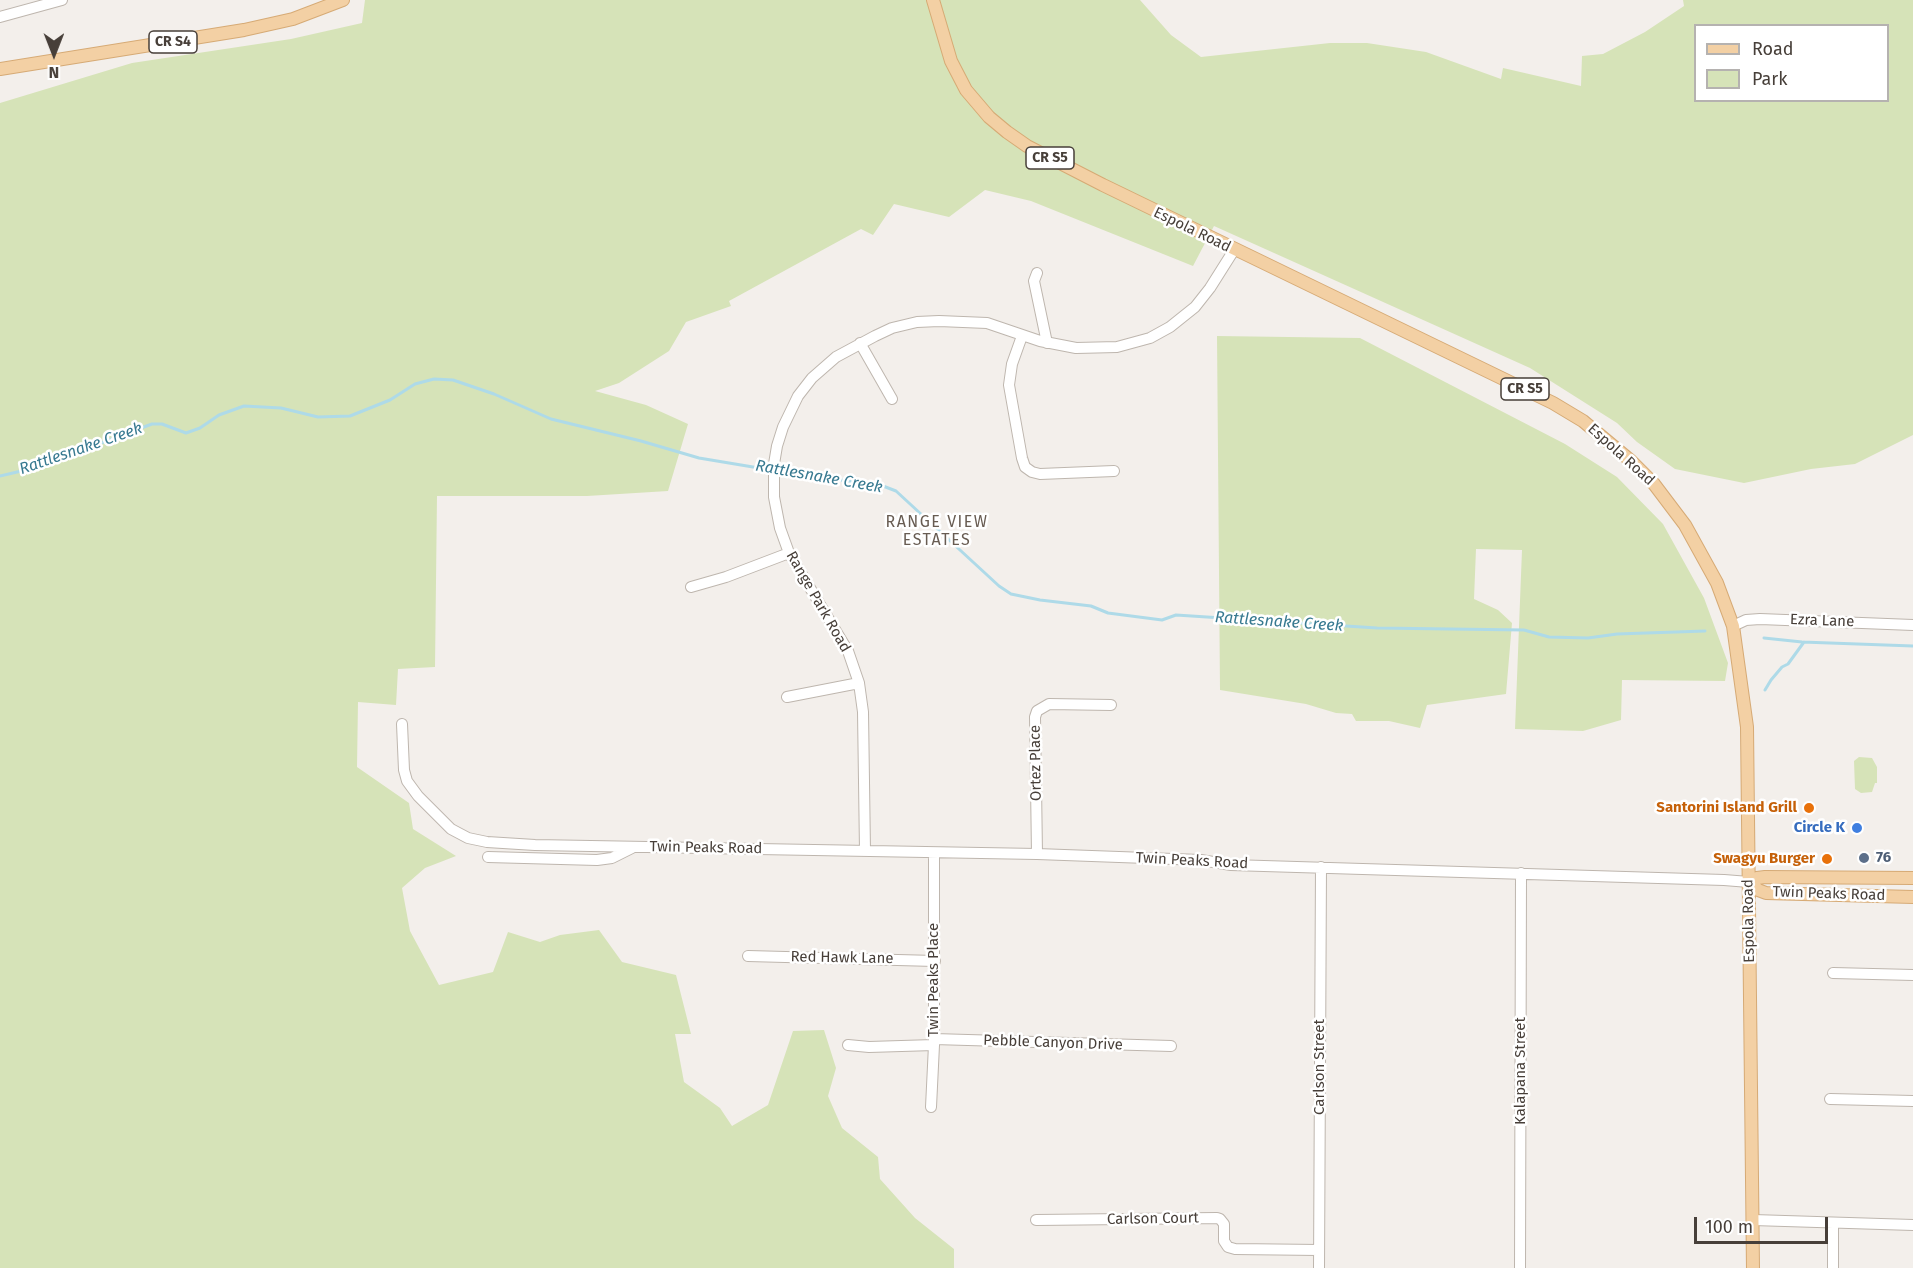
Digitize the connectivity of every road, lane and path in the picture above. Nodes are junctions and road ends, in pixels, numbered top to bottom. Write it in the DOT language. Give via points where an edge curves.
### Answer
graph roads {
  1 [pos="62,0"];
  2 [pos="343,0"];
  3 [pos="933,0"];
  4 [pos="0,17"];
  5 [pos="0,69"];
  6 [pos="1234,250"];
  7 [pos="1036,273"];
  8 [pos="1022,336"];
  9 [pos="860,343"];
  10 [pos="1047,343"];
  11 [pos="892,399"];
  12 [pos="1114,471"];
  13 [pos="789,553"];
  14 [pos="691,586"];
  15 [pos="1913,625"];
  16 [pos="1733,626"];
  17 [pos="859,683"];
  18 [pos="787,697"];
  19 [pos="1111,705"];
  20 [pos="402,724"];
  21 [pos="635,847"];
  22 [pos="865,851"];
  23 [pos="934,853"];
  24 [pos="1037,855"];
  25 [pos="488,857"];
  26 [pos="1321,867"];
  27 [pos="1521,873"];
  28 [pos="1913,878"];
  29 [pos="1749,882"];
  30 [pos="1913,897"];
  31 [pos="748,956"];
  32 [pos="935,960"];
  33 [pos="1833,973"];
  34 [pos="1913,975"];
  35 [pos="934,1042"];
  36 [pos="848,1045"];
  37 [pos="1171,1046"];
  38 [pos="1830,1099"];
  39 [pos="1913,1101"];
  40 [pos="931,1107"];
  41 [pos="1036,1220"];
  42 [pos="1753,1220"];
  43 [pos="1833,1223"];
  44 [pos="1913,1225"];
  45 [pos="1319,1250"];
  46 [pos="1319,1268"];
  47 [pos="1520,1268"];
  48 [pos="1753,1268"];
  49 [pos="1833,1268"];
  1 -- 4 [label="street"];
  2 -- 5 [label="main road, CR S4" via="293,19 244,30"];
  3 -- 6 [label="main road, Espola Road / CR S5" via="957,74 989,117 1026,146"];
  6 -- 10 [label="street, Range Park Road" via="1202,300 1161,333 1117,347 1076,348"];
  6 -- 16 [label="main road, Espola Road / CR S5" via="1531,391 1589,426 1644,473 1669,503 1709,566"];
  7 -- 10 [label="street" via="1034,281"];
  8 -- 9 [label="street, Range Park Road" via="987,323 927,321 892,328"];
  8 -- 10 [label="street, Range Park Road"];
  8 -- 12 [label="street" via="1009,385 1025,467 1040,474"];
  9 -- 11 [label="street"];
  9 -- 13 [label="street, Range Park Road" via="812,378 783,427 774,464 774,497"];
  13 -- 14 [label="street"];
  13 -- 17 [label="street, Range Park Road" via="848,651"];
  15 -- 16 [label="street, Ezra Lane" via="1760,619"];
  16 -- 29 [label="main road, Espola Road / CR S5" via="1746,727"];
  17 -- 18 [label="street"];
  17 -- 22 [label="street, Range Park Road"];
  19 -- 24 [label="street, Ortez Place" via="1049,704 1037,711"];
  20 -- 21 [label="street, Twin Peaks Road" via="407,781 433,812 460,835 513,844"];
  21 -- 22 [label="street, Twin Peaks Road"];
  21 -- 25 [label="street, Twin Peaks Road" via="597,860"];
  22 -- 23 [label="street, Twin Peaks Road"];
  23 -- 24 [label="street, Twin Peaks Road"];
  23 -- 32 [label="street, Twin Peaks Place"];
  24 -- 26 [label="street, Twin Peaks Road"];
  26 -- 27 [label="street, Twin Peaks Road"];
  26 -- 45 [label="street, Carlson Street"];
  27 -- 29 [label="street, Twin Peaks Road"];
  27 -- 47 [label="street, Kalapana Street"];
  28 -- 29 [label="main road, Twin Peaks Road" via="1765,877"];
  29 -- 30 [label="main road, Twin Peaks Road" via="1766,893"];
  29 -- 42 [label="main road, Espola Road / CR S5"];
  31 -- 32 [label="street, Red Hawk Lane"];
  32 -- 35 [label="street, Twin Peaks Place"];
  33 -- 34 [label="street"];
  35 -- 36 [label="street, Pebble Canyon Drive"];
  35 -- 37 [label="street, Pebble Canyon Drive"];
  35 -- 40 [label="street, Twin Peaks Place"];
  38 -- 39 [label="street"];
  41 -- 45 [label="street, Carlson Court" via="1221,1218 1224,1241 1235,1249"];
  42 -- 43 [label="street"];
  42 -- 48 [label="main road, Espola Road / CR S5"];
  43 -- 44 [label="street"];
  43 -- 49 [label="street"];
  45 -- 46 [label="street, Carlson Street"];
}
